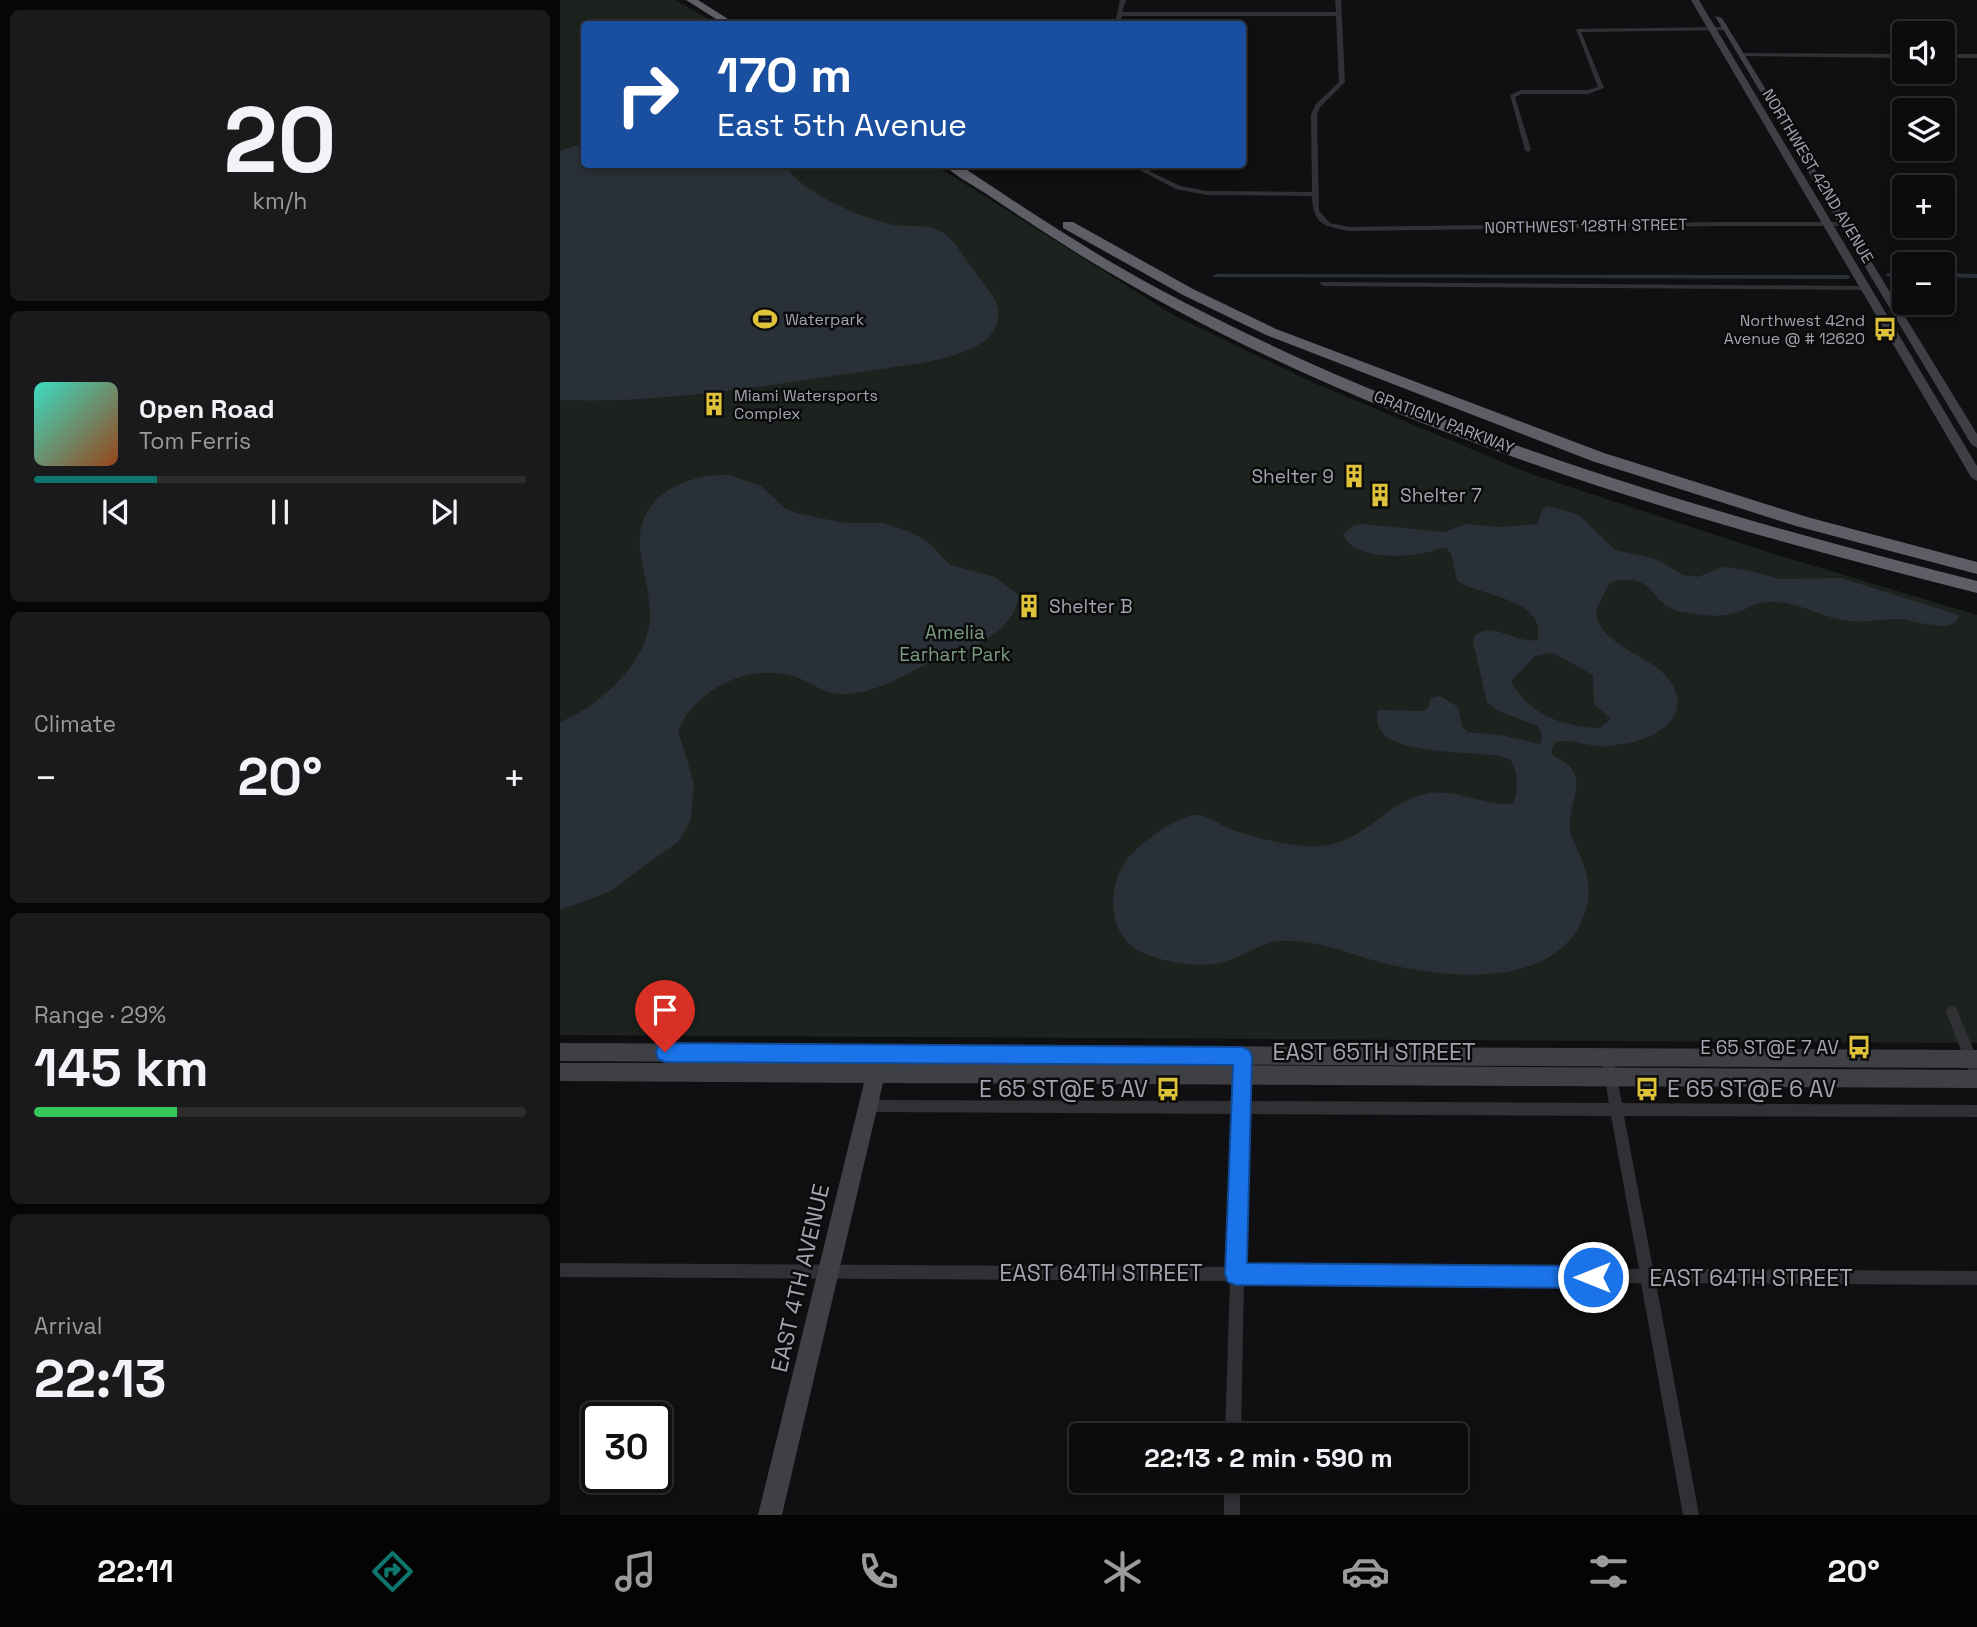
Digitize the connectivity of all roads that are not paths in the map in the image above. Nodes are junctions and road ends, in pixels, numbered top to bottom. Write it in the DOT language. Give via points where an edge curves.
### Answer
graph roads {
  1 [pos="691,0"];
  2 [pos="710,0"];
  3 [pos="1123,0"];
  4 [pos="1338,0"];
  5 [pos="1695,0"];
  6 [pos="1706,0"];
  7 [pos="1120,14"];
  8 [pos="1220,14"];
  9 [pos="1339,14"];
  10 [pos="734,21"];
  11 [pos="735,21"];
  12 [pos="1118,21"];
  13 [pos="1219,21"];
  14 [pos="1725,29"];
  15 [pos="1713,30"];
  16 [pos="1728,55"];
  17 [pos="1741,55"];
  18 [pos="1892,56"];
  19 [pos="1955,56"];
  20 [pos="1977,56"];
  21 [pos="1528,150"];
  22 [pos="1802,155"];
  23 [pos="1787,156"];
  24 [pos="955,168"];
  25 [pos="978,168"];
  26 [pos="1138,168"];
  27 [pos="1151,168"];
  28 [pos="1144,171"];
  29 [pos="1807,188"];
  30 [pos="1822,188"];
  31 [pos="1316,194"];
  32 [pos="1828,224"];
  33 [pos="1844,224"];
  34 [pos="1325,284"];
  35 [pos="1865,288"];
  36 [pos="1914,371"];
  37 [pos="1933,371"];
  38 [pos="1977,444"];
  39 [pos="1977,477"];
  40 [pos="1977,568"];
  41 [pos="1977,587"];
  42 [pos="1952,1012"];
  43 [pos="560,1052"];
  44 [pos="881,1054"];
  45 [pos="1242,1056"];
  46 [pos="1607,1058"];
  47 [pos="1975,1064"];
  48 [pos="560,1072"];
  49 [pos="876,1074"];
  50 [pos="1242,1076"];
  51 [pos="1610,1078"];
  52 [pos="1977,1079"];
  53 [pos="868,1106"];
  54 [pos="1240,1106"];
  55 [pos="1616,1109"];
  56 [pos="1977,1111"];
  57 [pos="560,1270"];
  58 [pos="829,1272"];
  59 [pos="1236,1274"];
  60 [pos="1648,1278"];
  61 [pos="1977,1278"];
  62 [pos="1233,1423"];
  63 [pos="1233,1493"];
  64 [pos="770,1515"];
  65 [pos="1232,1515"];
  66 [pos="1691,1515"];
  1 -- 10 [label="highway"];
  2 -- 11 [label="highway"];
  3 -- 7 [label="street"];
  4 -- 9 [label="street"];
  5 -- 15 [label="main road, NORTHWEST 42ND AVENUE"];
  6 -- 14 [label="main road, NORTHWEST 42ND AVENUE"];
  7 -- 8 [label="street"];
  7 -- 12 [label="street"];
  8 -- 9 [label="street"];
  8 -- 13 [label="street"];
  9 -- 31 [label="street" via="1344,73 1338,88 1314,115"];
  14 -- 15 [label="street"];
  14 -- 17 [label="main road, NORTHWEST 42ND AVENUE"];
  15 -- 16 [label="main road, NORTHWEST 42ND AVENUE"];
  15 -- 21 [label="street" via="1581,29 1577,32 1601,88 1513,96"];
  16 -- 17 [label="main road"];
  16 -- 23 [label="main road, NORTHWEST 42ND AVENUE"];
  17 -- 18 [label="street"];
  17 -- 22 [label="main road, NORTHWEST 42ND AVENUE"];
  19 -- 20 [label="street"];
  22 -- 23 [label="main road"];
  22 -- 30 [label="main road, NORTHWEST 42ND AVENUE"];
  23 -- 29 [label="main road, NORTHWEST 42ND AVENUE"];
  24 -- 41 [label="highway, GRATIGNY PARKWAY" via="1153,292 1384,399 1518,451 1672,502"];
  25 -- 40 [label="highway, GRATIGNY PARKWAY" via="1124,257 1271,332 1598,457 1802,522"];
  26 -- 28 [label="street"];
  27 -- 28 [label="street"];
  28 -- 31 [label="street" via="1178,188 1207,192"];
  29 -- 30 [label="main road"];
  29 -- 32 [label="main road, NORTHWEST 42ND AVENUE"];
  30 -- 33 [label="main road, NORTHWEST 42ND AVENUE"];
  31 -- 32 [label="street, NORTHWEST 128TH STREET" via="1318,215 1328,225 1349,229"];
  32 -- 33 [label="street, NORTHWEST 128TH STREET"];
  32 -- 35 [label="main road, NORTHWEST 42ND AVENUE"];
  33 -- 37 [label="main road, NORTHWEST 42ND AVENUE"];
  34 -- 35 [label="street"];
  35 -- 36 [label="main road, NORTHWEST 42ND AVENUE"];
  36 -- 37 [label="main road"];
  36 -- 39 [label="main road, NORTHWEST 42ND AVENUE"];
  37 -- 38 [label="main road, NORTHWEST 42ND AVENUE"];
  42 -- 47 [label="street"];
  43 -- 44 [label="main road, EAST 65TH STREET"];
  44 -- 45 [label="main road, EAST 65TH STREET"];
  44 -- 49 [label="main road, EAST 4TH AVENUE"];
  45 -- 46 [label="main road, EAST 65TH STREET"];
  45 -- 50 [label="street"];
  46 -- 47 [label="main road, EAST 65TH STREET"];
  46 -- 51 [label="street"];
  48 -- 49 [label="main road, EAST 65TH STREET"];
  49 -- 50 [label="main road, EAST 65TH STREET"];
  49 -- 53 [label="main road, EAST 4TH AVENUE"];
  50 -- 51 [label="main road, EAST 65TH STREET"];
  50 -- 54 [label="street"];
  51 -- 52 [label="main road, EAST 65TH STREET"];
  51 -- 55 [label="street"];
  53 -- 54 [label="street"];
  53 -- 58 [label="main road, EAST 4TH AVENUE"];
  54 -- 55 [label="street"];
  54 -- 59 [label="street"];
  55 -- 56 [label="street"];
  55 -- 60 [label="street"];
  57 -- 58 [label="street, EAST 64TH STREET"];
  58 -- 59 [label="street, EAST 64TH STREET"];
  58 -- 64 [label="main road, EAST 4TH AVENUE"];
  59 -- 60 [label="street, EAST 64TH STREET"];
  59 -- 62 [label="street"];
  60 -- 61 [label="street, EAST 64TH STREET"];
  60 -- 66 [label="street"];
  63 -- 65 [label="street"];
}
